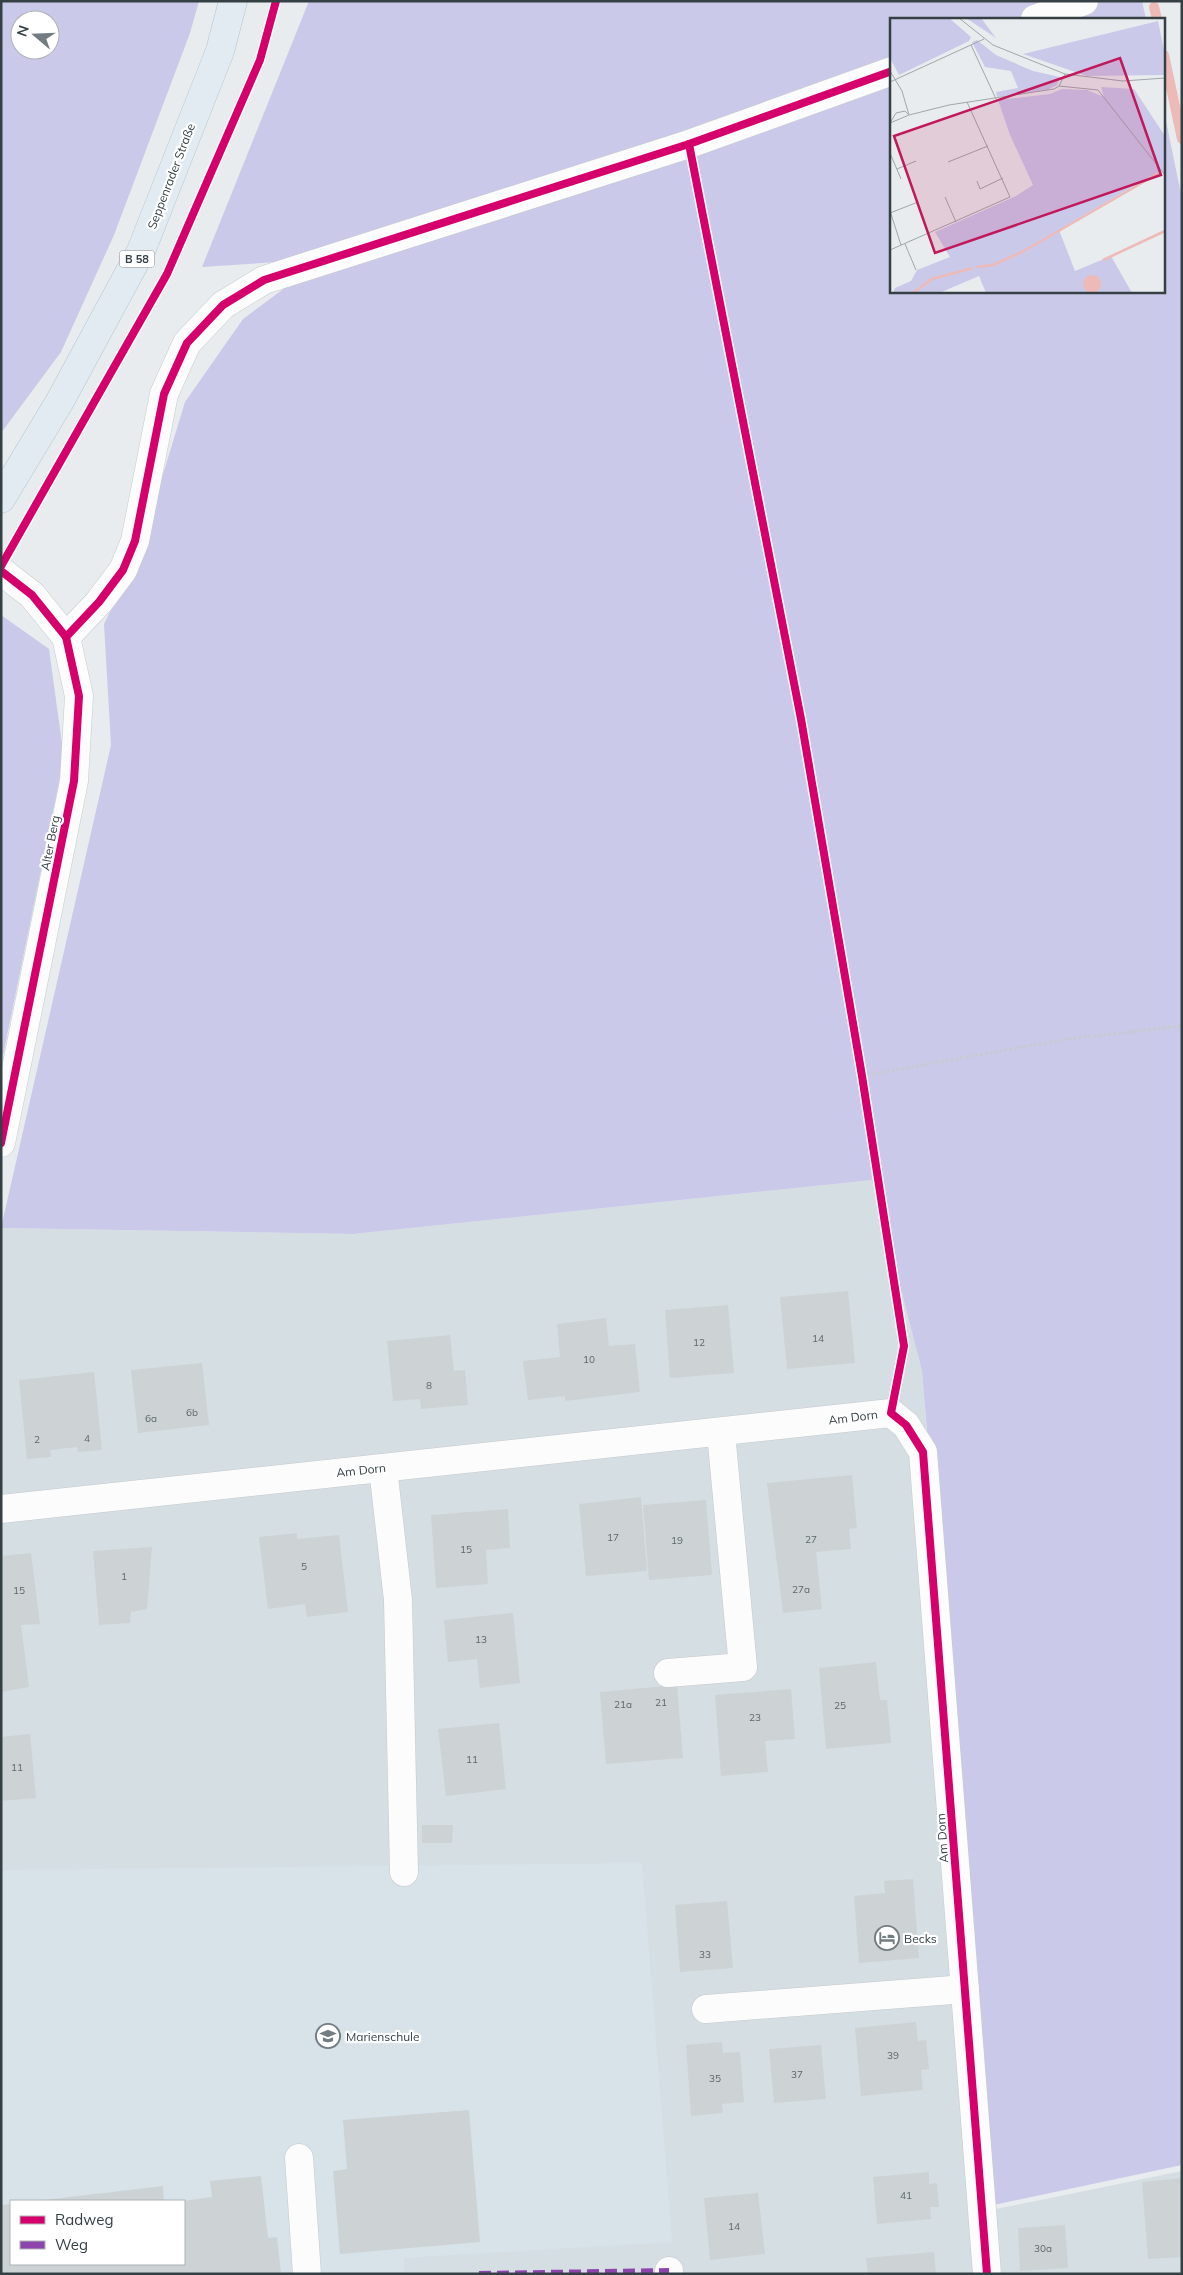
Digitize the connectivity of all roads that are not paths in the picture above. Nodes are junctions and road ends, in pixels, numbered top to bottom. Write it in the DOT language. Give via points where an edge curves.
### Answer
graph roads {
  1 [pos="233,1"];
  2 [pos="1084,1"];
  3 [pos="1038,18"];
  4 [pos="890,71"];
  5 [pos="1,499"];
  6 [pos="1,571"];
  7 [pos="66,637"];
  8 [pos="1,1143"];
  9 [pos="721,1432"];
  10 [pos="383,1468"];
  11 [pos="1,1509"];
  12 [pos="668,1673"];
  13 [pos="404,1872"];
  14 [pos="964,1989"];
  15 [pos="706,2009"];
  16 [pos="299,2158"];
  17 [pos="307,2274"];
  18 [pos="987,2274"];
  1 -- 5 [label="main road, Seppenrader Straße / B 58" via="220,51 141,251 60,401"];
  2 -- 3 [label="street"];
  4 -- 7 [label="street" via="689,144 264,280 223,305 187,343 164,394 135,541 123,570"];
  6 -- 7 [label="street, Alter Berg" via="32,595"];
  7 -- 8 [label="street, Alter Berg" via="79,696 74,781"];
  9 -- 10 [label="street, Am Dorn"];
  9 -- 12 [label="street" via="744,1667"];
  9 -- 14 [label="street, Am Dorn" via="891,1412 906,1425 923,1452"];
  10 -- 11 [label="street, Am Dorn"];
  10 -- 13 [label="street" via="398,1600"];
  14 -- 15 [label="street"];
  14 -- 18 [label="street, Am Dorn"];
  16 -- 17 [label="street"];
}
